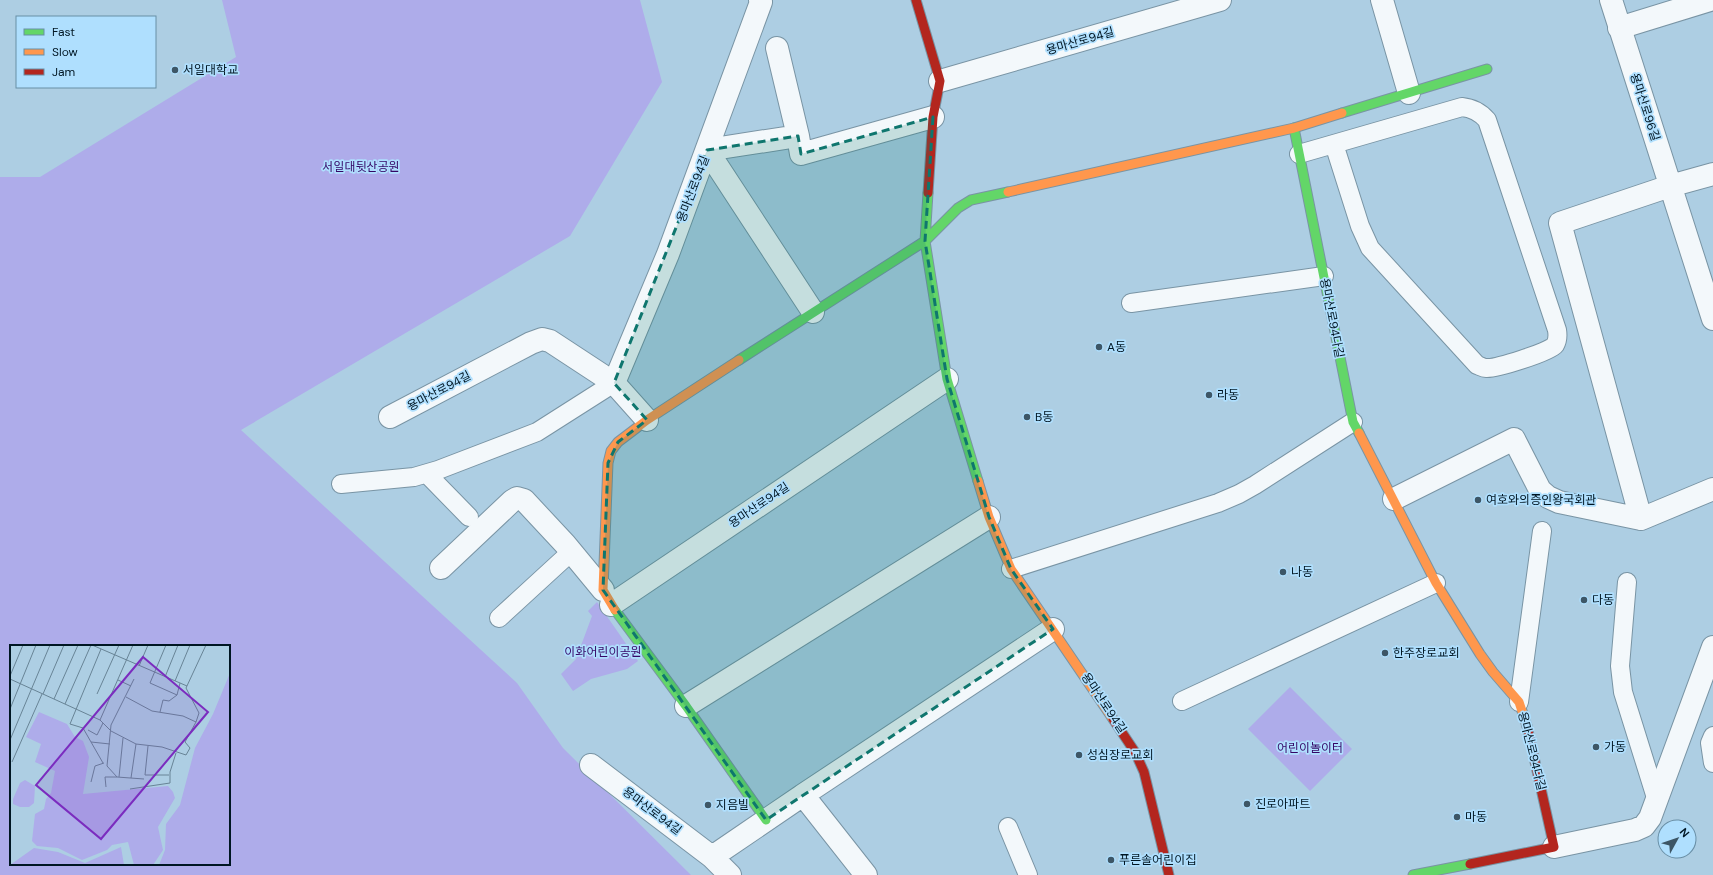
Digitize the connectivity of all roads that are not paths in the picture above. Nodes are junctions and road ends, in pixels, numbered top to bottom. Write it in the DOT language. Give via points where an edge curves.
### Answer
graph roads {
  1 [pos="916,0"];
  2 [pos="1220,0"];
  3 [pos="1382,0"];
  4 [pos="1611,0"];
  5 [pos="1710,0"];
  6 [pos="761,1"];
  7 [pos="1619,28"];
  8 [pos="777,48"];
  9 [pos="1487,69"];
  10 [pos="940,81"];
  11 [pos="1409,93"];
  12 [pos="933,117"];
  13 [pos="1294,128"];
  14 [pos="798,136"];
  15 [pos="1334,144"];
  16 [pos="707,150"];
  17 [pos="1299,154"];
  18 [pos="1713,174"];
  19 [pos="1670,186"];
  20 [pos="925,241"];
  21 [pos="1324,276"];
  22 [pos="1131,303"];
  23 [pos="813,312"];
  24 [pos="1712,312"];
  25 [pos="948,379"];
  26 [pos="614,383"];
  27 [pos="390,417"];
  28 [pos="647,420"];
  29 [pos="1353,422"];
  30 [pos="427,474"];
  31 [pos="341,484"];
  32 [pos="1713,489"];
  33 [pos="1394,499"];
  34 [pos="469,517"];
  35 [pos="989,517"];
  36 [pos="1641,519"];
  37 [pos="1542,531"];
  38 [pos="571,552"];
  39 [pos="441,568"];
  40 [pos="1011,569"];
  41 [pos="1627,582"];
  42 [pos="1436,583"];
  43 [pos="607,598"];
  44 [pos="499,618"];
  45 [pos="1053,629"];
  46 [pos="1713,647"];
  47 [pos="1182,701"];
  48 [pos="1519,702"];
  49 [pos="686,706"];
  50 [pos="1713,736"];
  51 [pos="1713,763"];
  52 [pos="591,765"];
  53 [pos="804,795"];
  54 [pos="1657,801"];
  55 [pos="766,820"];
  56 [pos="1008,827"];
  57 [pos="1554,847"];
  58 [pos="712,857"];
  59 [pos="730,875"];
  60 [pos="866,875"];
  61 [pos="1028,875"];
  62 [pos="1169,875"];
  63 [pos="1412,875"];
  1 -- 10 [label="street, 용마산로94길"];
  2 -- 10 [label="street, 용마산로94길"];
  3 -- 11 [label="street"];
  4 -- 7 [label="street, 용마산로96길"];
  5 -- 7 [label="street"];
  6 -- 16 [label="street"];
  7 -- 19 [label="street, 용마산로96길"];
  8 -- 14 [label="street"];
  9 -- 11 [label="street"];
  10 -- 12 [label="street, 용마산로94길"];
  11 -- 13 [label="street"];
  12 -- 14 [label="street" via="801,154"];
  12 -- 20 [label="street, 용마산로94길"];
  13 -- 17 [label="street, 용마산로94다길"];
  13 -- 20 [label="street" via="971,200 958,208"];
  14 -- 16 [label="street"];
  15 -- 15 [label="lane" via="1462,107 1481,113 1487,120 1557,330 1558,339 1554,347 1498,366 1487,368 1477,365 1370,248 1360,226"];
  15 -- 17 [label="lane"];
  16 -- 23 [label="street, 용마산로94길"];
  16 -- 26 [label="street, 용마산로94길" via="668,254"];
  17 -- 21 [label="street, 용마산로94다길"];
  18 -- 19 [label="street"];
  19 -- 24 [label="street, 용마산로96길"];
  19 -- 36 [label="street" via="1560,223"];
  20 -- 23 [label="street"];
  20 -- 25 [label="street, 용마산로94길"];
  21 -- 22 [label="lane"];
  21 -- 29 [label="street, 용마산로94다길"];
  23 -- 28 [label="street"];
  25 -- 35 [label="street, 용마산로94길"];
  25 -- 43 [label="street, 용마산로94길"];
  26 -- 27 [label="street, 용마산로94길" via="550,341 542,339"];
  26 -- 28 [label="street, 용마산로94길"];
  26 -- 30 [label="lane" via="537,432"];
  28 -- 43 [label="street" via="618,442 611,451 608,463"];
  29 -- 33 [label="street, 용마산로94다길"];
  29 -- 40 [label="lane" via="1255,485 1218,503"];
  30 -- 31 [label="lane" via="396,480"];
  30 -- 34 [label="lane"];
  32 -- 36 [label="street"];
  33 -- 36 [label="street" via="1514,439 1540,490 1548,497 1559,502"];
  33 -- 42 [label="street, 용마산로94다길"];
  35 -- 40 [label="street, 용마산로94길"];
  35 -- 49 [label="street"];
  37 -- 48 [label="lane"];
  38 -- 39 [label="street" via="524,500 517,498"];
  38 -- 43 [label="street"];
  38 -- 44 [label="lane"];
  40 -- 45 [label="street, 용마산로94길"];
  41 -- 54 [label="lane" via="1620,666 1623,692"];
  42 -- 47 [label="lane"];
  42 -- 48 [label="street, 용마산로94다길" via="1480,654"];
  43 -- 49 [label="street"];
  45 -- 53 [label="street"];
  45 -- 62 [label="street, 용마산로94길" via="1135,752 1144,772"];
  46 -- 54 [label="street"];
  48 -- 57 [label="street, 용마산로94다길" via="1525,717"];
  49 -- 55 [label="street"];
  50 -- 51 [label="lane" via="1710,744"];
  52 -- 58 [label="street, 용마산로94길"];
  53 -- 55 [label="street"];
  53 -- 60 [label="street"];
  54 -- 57 [label="street" via="1644,826"];
  55 -- 58 [label="street"];
  56 -- 61 [label="lane"];
  57 -- 63 [label="street"];
  58 -- 59 [label="street, 용마산로94길"];
}
